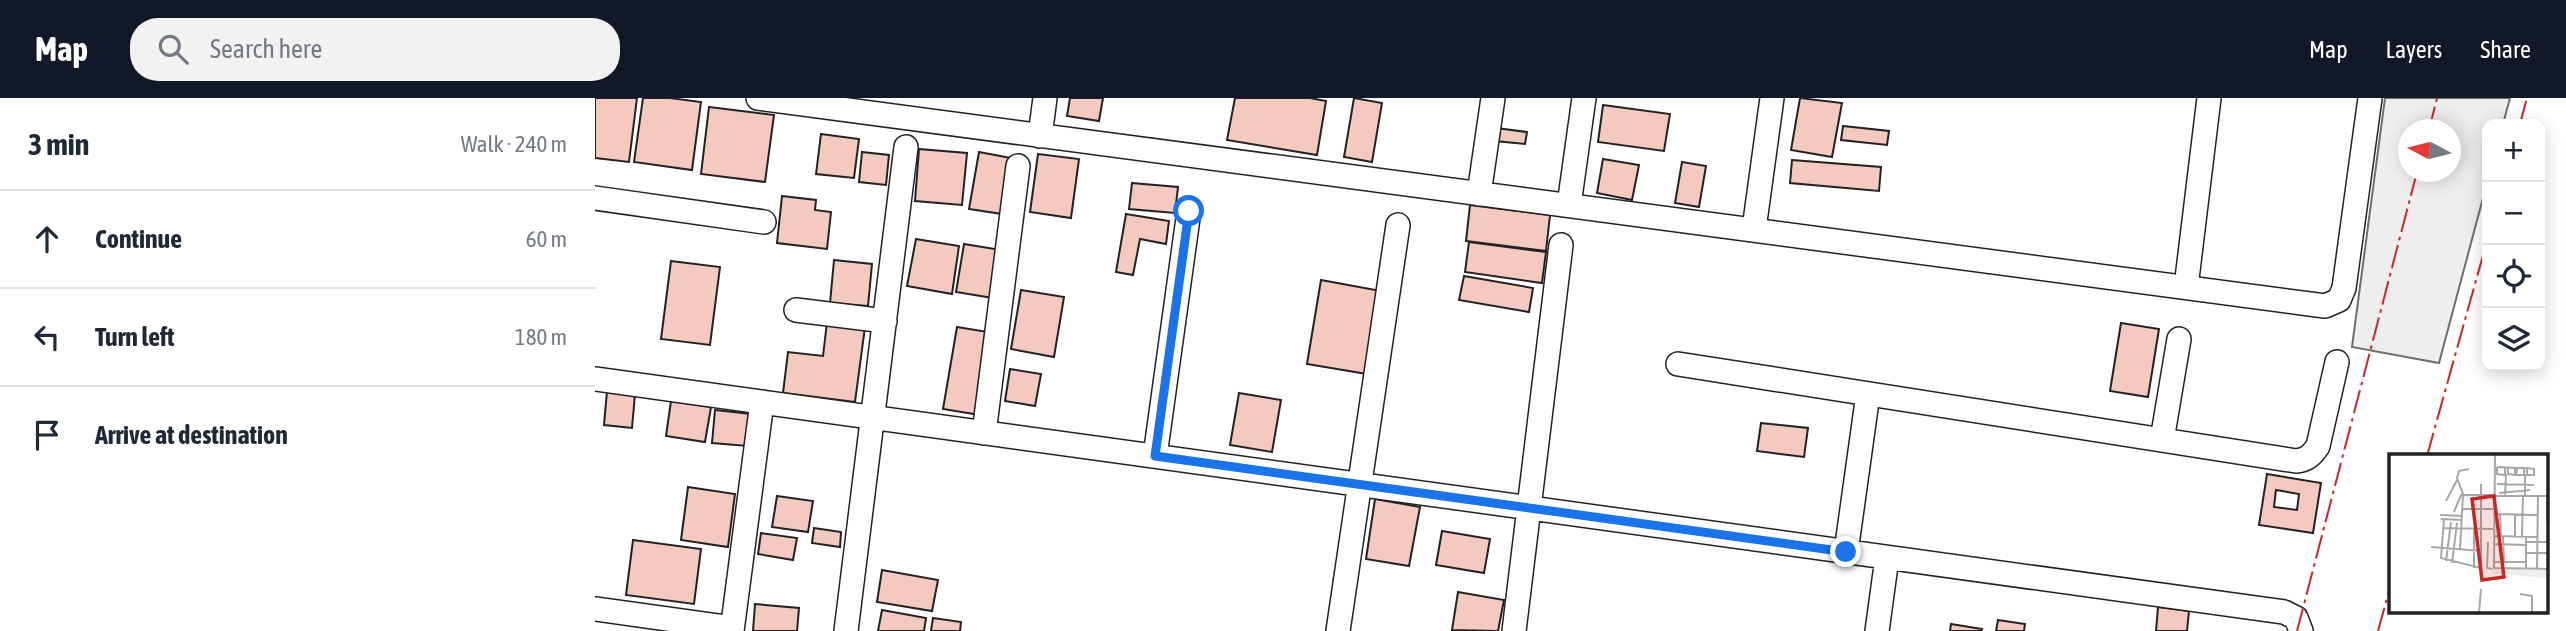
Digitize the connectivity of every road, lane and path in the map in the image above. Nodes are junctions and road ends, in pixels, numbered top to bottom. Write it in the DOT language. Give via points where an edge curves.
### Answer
graph roads {
  1 [pos="758,98"];
  2 [pos="1045,98"];
  3 [pos="1493,98"];
  4 [pos="1584,98"];
  5 [pos="1772,98"];
  6 [pos="2209,98"];
  7 [pos="2370,98"];
  8 [pos="1040,136"];
  9 [pos="906,147"];
  10 [pos="1017,166"];
  11 [pos="1479,194"];
  12 [pos="595,198"];
  13 [pos="1569,205"];
  14 [pos="1189,211"];
  15 [pos="764,222"];
  16 [pos="1398,225"];
  17 [pos="1754,229"];
  18 [pos="1561,245"];
  19 [pos="2186,287"];
  20 [pos="796,310"];
  21 [pos="885,321"];
  22 [pos="2179,339"];
  23 [pos="2337,362"];
  24 [pos="1678,364"];
  25 [pos="595,379"];
  26 [pos="1868,394"];
  27 [pos="762,402"];
  28 [pos="873,418"];
  29 [pos="984,433"];
  30 [pos="2162,440"];
  31 [pos="1155,456"];
  32 [pos="1361,485"];
  33 [pos="1529,508"];
  34 [pos="1846,552"];
  35 [pos="1887,558"];
  36 [pos="595,609"];
  37 [pos="638,623"];
  38 [pos="732,630"];
  39 [pos="846,631"];
  40 [pos="1338,631"];
  41 [pos="1514,631"];
  42 [pos="1877,631"];
  43 [pos="2301,631"];
  1 -- 8 [label="street"];
  2 -- 8 [label="street"];
  3 -- 11 [label="street"];
  4 -- 13 [label="street"];
  5 -- 17 [label="street"];
  6 -- 19 [label="street"];
  7 -- 19 [label="street" via="2339,300 2325,306"];
  8 -- 11 [label="street"];
  9 -- 21 [label="street"];
  10 -- 29 [label="street"];
  11 -- 13 [label="street"];
  12 -- 15 [label="street"];
  13 -- 17 [label="street"];
  14 -- 31 [label="street"];
  16 -- 32 [label="street"];
  17 -- 19 [label="street"];
  18 -- 33 [label="street"];
  20 -- 21 [label="street"];
  21 -- 28 [label="street"];
  22 -- 30 [label="street"];
  23 -- 30 [label="street" via="2318,446 2305,460"];
  24 -- 26 [label="street"];
  25 -- 27 [label="street"];
  26 -- 30 [label="street"];
  26 -- 34 [label="street"];
  27 -- 28 [label="street"];
  27 -- 38 [label="street"];
  28 -- 29 [label="street"];
  28 -- 39 [label="street"];
  29 -- 31 [label="street"];
  31 -- 32 [label="street"];
  32 -- 33 [label="street"];
  32 -- 40 [label="street"];
  33 -- 34 [label="street"];
  33 -- 41 [label="street"];
  34 -- 35 [label="street"];
  35 -- 42 [label="street"];
  35 -- 43 [label="street" via="2284,612 2296,618"];
  36 -- 37 [label="street"];
  37 -- 38 [label="street"];
}
